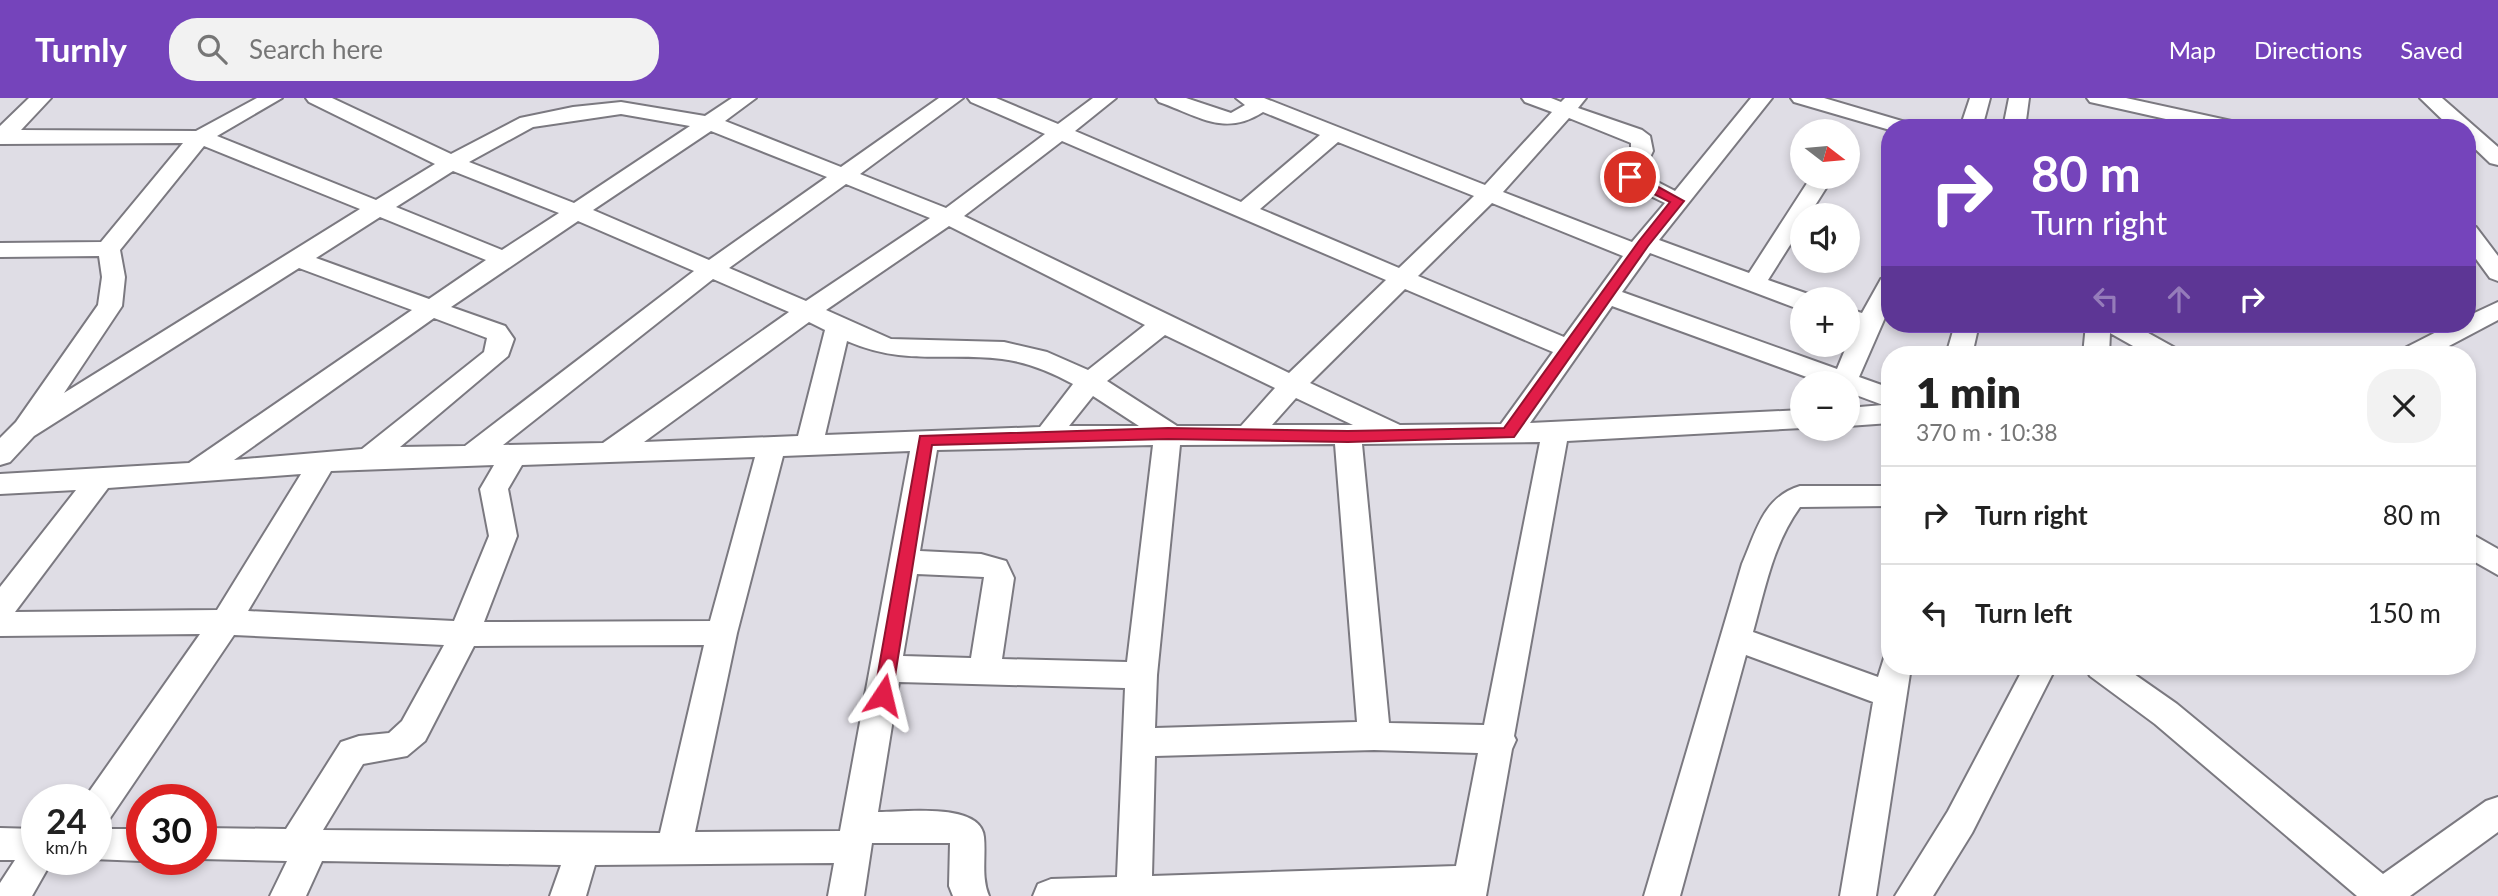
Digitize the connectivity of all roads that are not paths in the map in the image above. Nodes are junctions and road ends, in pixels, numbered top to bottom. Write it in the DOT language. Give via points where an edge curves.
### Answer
graph roads {
  1 [pos="41,98"];
  2 [pos="272,98"];
  3 [pos="316,98"];
  4 [pos="590,98"];
  5 [pos="746,98"];
  6 [pos="953,98"];
  7 [pos="978,98"];
  8 [pos="1106,98"];
  9 [pos="1166,98"];
  10 [pos="1532,98"];
  11 [pos="1762,98"];
  12 [pos="1801,98"];
  13 [pos="1980,98"];
  14 [pos="2018,98"];
  15 [pos="2097,98"];
  16 [pos="2430,98"];
  17 [pos="2120,100"];
  18 [pos="1253,101"];
  19 [pos="1570,104"];
  20 [pos="573,113"];
  21 [pos="1974,119"];
  22 [pos="2015,119"];
  23 [pos="2118,119"];
  24 [pos="2199,119"];
  25 [pos="2454,119"];
  26 [pos="1881,121"];
  27 [pos="711,123"];
  28 [pos="1058,132"];
  29 [pos="1334,135"];
  30 [pos="1,137"];
  31 [pos="200,137"];
  32 [pos="2476,138"];
  33 [pos="2476,156"];
  34 [pos="2498,158"];
  35 [pos="451,163"];
  36 [pos="845,175"];
  37 [pos="1814,189"];
  38 [pos="1489,194"];
  39 [pos="1678,201"];
  40 [pos="379,207"];
  41 [pos="575,211"];
  42 [pos="1244,211"];
  43 [pos="948,217"];
  44 [pos="2476,243"];
  45 [pos="1641,248"];
  46 [pos="108,249"];
  47 [pos="0,250"];
  48 [pos="296,259"];
  49 [pos="504,259"];
  50 [pos="710,270"];
  51 [pos="2498,273"];
  52 [pos="1401,279"];
  53 [pos="1754,284"];
  54 [pos="1881,294"];
  55 [pos="1607,295"];
  56 [pos="1790,297"];
  57 [pos="433,307"];
  58 [pos="2498,310"];
  59 [pos="808,311"];
  60 [pos="1860,318"];
  61 [pos="2476,322"];
  62 [pos="1163,324"];
  63 [pos="838,327"];
  64 [pos="2129,333"];
  65 [pos="2454,333"];
  66 [pos="2152,346"];
  67 [pos="2429,346"];
  68 [pos="1568,349"];
  69 [pos="1817,371"];
  70 [pos="1090,381"];
  71 [pos="1293,384"];
  72 [pos="1860,387"];
  73 [pos="1881,395"];
  74 [pos="1881,414"];
  75 [pos="1860,415"];
  76 [pos="1790,420"];
  77 [pos="24,429"];
  78 [pos="1555,432"];
  79 [pos="1168,433"];
  80 [pos="1250,434"];
  81 [pos="1395,434"];
  82 [pos="1508,434"];
  83 [pos="1047,436"];
  84 [pos="1348,437"];
  85 [pos="925,440"];
  86 [pos="808,445"];
  87 [pos="772,446"];
  88 [pos="609,453"];
  89 [pos="0,455"];
  90 [pos="471,455"];
  91 [pos="513,456"];
  92 [pos="369,458"];
  93 [pos="322,463"];
  94 [pos="196,472"];
  95 [pos="101,477"];
  96 [pos="0,484"];
  97 [pos="1881,496"];
  98 [pos="2476,549"];
  99 [pos="906,562"];
  100 [pos="2498,564"];
  101 [pos="0,609"];
  102 [pos="226,622"];
  103 [pos="0,624"];
  104 [pos="722,633"];
  105 [pos="464,634"];
  106 [pos="1734,638"];
  107 [pos="888,669"];
  108 [pos="985,671"];
  109 [pos="1141,675"];
  110 [pos="2036,675"];
  111 [pos="2112,675"];
  112 [pos="1892,680"];
  113 [pos="1374,736"];
  114 [pos="1500,740"];
  115 [pos="1139,742"];
  116 [pos="112,787"];
  117 [pos="2498,812"];
  118 [pos="856,837"];
  119 [pos="0,844"];
  120 [pos="217,844"];
  121 [pos="304,844"];
  122 [pos="21,845"];
  123 [pos="674,848"];
  124 [pos="583,849"];
  125 [pos="25,875"];
  126 [pos="1469,889"];
  127 [pos="1134,895"];
  128 [pos="12,896"];
  129 [pos="288,896"];
  130 [pos="568,896"];
  131 [pos="846,896"];
  132 [pos="971,896"];
  133 [pos="1051,896"];
  134 [pos="1662,896"];
  135 [pos="1858,896"];
  136 [pos="1913,896"];
  137 [pos="2383,896"];
  1 -- 30 [label="street"];
  2 -- 31 [label="street"];
  3 -- 35 [label="street"];
  4 -- 20 [label="street"];
  5 -- 27 [label="street"];
  6 -- 36 [label="street"];
  7 -- 28 [label="street"];
  8 -- 28 [label="street"];
  9 -- 18 [label="street" via="1230,120 1239,118"];
  10 -- 19 [label="street"];
  11 -- 39 [label="street"];
  12 -- 26 [label="street"];
  13 -- 21 [label="street"];
  14 -- 22 [label="street"];
  15 -- 17 [label="street"];
  16 -- 25 [label="street"];
  17 -- 23 [label="street"];
  17 -- 24 [label="street"];
  18 -- 29 [label="street"];
  19 -- 38 [label="street"];
  19 -- 39 [label="street" via="1642,141 1630,177"];
  20 -- 27 [label="street" via="621,108"];
  20 -- 35 [label="street" via="527,122"];
  27 -- 36 [label="street"];
  27 -- 41 [label="street"];
  28 -- 42 [label="street"];
  28 -- 43 [label="street"];
  29 -- 38 [label="street"];
  29 -- 42 [label="street"];
  30 -- 31 [label="street"];
  31 -- 40 [label="street"];
  31 -- 46 [label="street"];
  32 -- 34 [label="street"];
  33 -- 34 [label="street"];
  35 -- 40 [label="street"];
  35 -- 41 [label="street"];
  36 -- 43 [label="street"];
  36 -- 50 [label="street"];
  37 -- 53 [label="street"];
  38 -- 45 [label="street"];
  38 -- 52 [label="street"];
  39 -- 45 [label="street"];
  40 -- 48 [label="street"];
  40 -- 49 [label="street"];
  41 -- 49 [label="street"];
  41 -- 50 [label="street"];
  42 -- 52 [label="street"];
  43 -- 59 [label="street"];
  43 -- 62 [label="street"];
  44 -- 51 [label="street"];
  45 -- 53 [label="street"];
  45 -- 55 [label="street"];
  46 -- 47 [label="street"];
  46 -- 77 [label="street" via="114,267 110,306"];
  48 -- 57 [label="street"];
  48 -- 77 [label="street"];
  49 -- 57 [label="street"];
  50 -- 59 [label="street"];
  50 -- 90 [label="street"];
  52 -- 68 [label="street"];
  52 -- 71 [label="street"];
  53 -- 56 [label="street"];
  54 -- 60 [label="street"];
  55 -- 68 [label="street"];
  55 -- 69 [label="street"];
  57 -- 92 [label="street" via="496,332 500,347 495,356"];
  57 -- 94 [label="street"];
  58 -- 61 [label="street"];
  59 -- 63 [label="street"];
  59 -- 88 [label="street"];
  62 -- 70 [label="street"];
  62 -- 71 [label="street"];
  63 -- 70 [label="street" via="868,341 906,350 1015,352"];
  63 -- 86 [label="street"];
  64 -- 66 [label="street"];
  65 -- 67 [label="street"];
  68 -- 82 [label="street"];
  70 -- 79 [label="street"];
  70 -- 83 [label="street"];
  71 -- 80 [label="street"];
  71 -- 81 [label="street"];
  72 -- 73 [label="street"];
  74 -- 75 [label="street"];
  76 -- 78 [label="street"];
  77 -- 89 [label="street"];
  78 -- 82 [label="street"];
  78 -- 114 [label="street"];
  79 -- 80 [label="street"];
  79 -- 83 [label="street"];
  79 -- 109 [label="street"];
  80 -- 84 [label="street"];
  81 -- 82 [label="street"];
  81 -- 84 [label="street"];
  83 -- 85 [label="street"];
  84 -- 113 [label="street"];
  85 -- 86 [label="street"];
  85 -- 99 [label="street"];
  86 -- 87 [label="street"];
  87 -- 88 [label="street"];
  87 -- 104 [label="street"];
  88 -- 91 [label="street"];
  90 -- 91 [label="street"];
  90 -- 92 [label="street"];
  91 -- 105 [label="street" via="494,489 503,536"];
  92 -- 93 [label="street"];
  93 -- 94 [label="street"];
  93 -- 102 [label="street"];
  94 -- 95 [label="street"];
  95 -- 96 [label="street"];
  95 -- 101 [label="street"];
  97 -- 106 [label="street" via="1800,495 1790,500 1771,531"];
  98 -- 100 [label="street"];
  99 -- 107 [label="street"];
  99 -- 108 [label="street" via="996,569 999,578"];
  102 -- 103 [label="street"];
  102 -- 105 [label="street"];
  102 -- 116 [label="street"];
  104 -- 105 [label="street"];
  104 -- 123 [label="street"];
  105 -- 121 [label="street" via="413,732 398,746 353,752"];
  106 -- 112 [label="street"];
  106 -- 134 [label="street"];
  107 -- 108 [label="street"];
  107 -- 118 [label="street"];
  108 -- 109 [label="street"];
  109 -- 115 [label="street"];
  110 -- 136 [label="street" via="1960,822"];
  111 -- 137 [label="street" via="2187,731"];
  112 -- 135 [label="street"];
  113 -- 114 [label="street"];
  113 -- 115 [label="street"];
  114 -- 126 [label="street"];
  115 -- 127 [label="street"];
  117 -- 137 [label="street"];
  118 -- 123 [label="street"];
  118 -- 131 [label="street"];
  118 -- 132 [label="street" via="959,828 967,834"];
  119 -- 122 [label="street"];
  120 -- 121 [label="street"];
  121 -- 124 [label="street"];
  121 -- 129 [label="street"];
  123 -- 124 [label="street"];
  124 -- 130 [label="street"];
  125 -- 128 [label="street"];
  126 -- 127 [label="street"];
  127 -- 133 [label="street"];
}
